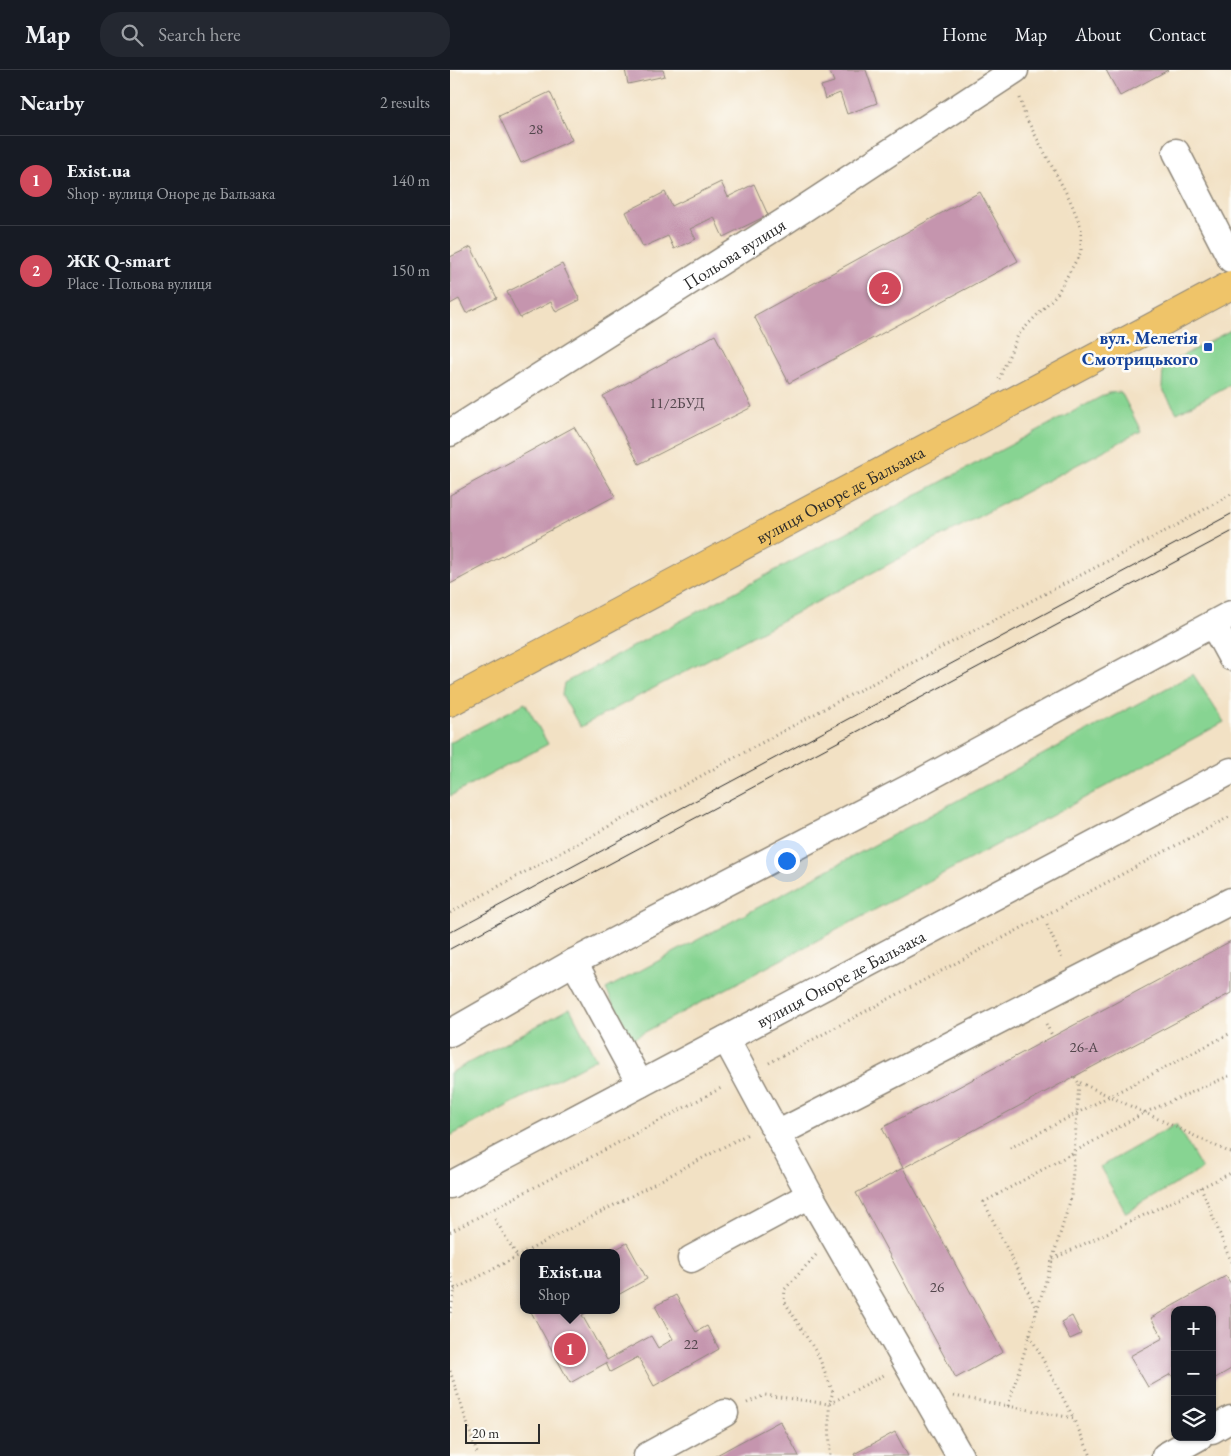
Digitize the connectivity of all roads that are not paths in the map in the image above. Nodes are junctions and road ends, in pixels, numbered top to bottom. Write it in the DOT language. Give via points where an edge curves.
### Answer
graph roads {
  1 [pos="1017,79"];
  2 [pos="1176,152"];
  3 [pos="1223,222"];
  4 [pos="1231,258"];
  5 [pos="1231,285"];
  6 [pos="450,433"];
  7 [pos="1222,619"];
  8 [pos="1231,657"];
  9 [pos="450,702"];
  10 [pos="1228,779"];
  11 [pos="1231,901"];
  12 [pos="574,962"];
  13 [pos="450,1033"];
  14 [pos="726,1039"];
  15 [pos="640,1084"];
  16 [pos="774,1128"];
  17 [pos="450,1185"];
  18 [pos="810,1195"];
  19 [pos="691,1259"];
  20 [pos="725,1413"];
  21 [pos="1231,1419"];
  22 [pos="1216,1428"];
  23 [pos="1192,1441"];
  24 [pos="647,1456"];
  25 [pos="960,1456"];
  26 [pos="1165,1456"];
  1 -- 6 [label="street, Польова вулиця"];
  2 -- 3 [label="street"];
  3 -- 4 [label="street"];
  5 -- 9 [label="main road, вулиця Оноре де Бальзака"];
  7 -- 8 [label="street"];
  7 -- 12 [label="street" via="922,781"];
  10 -- 14 [label="street, вулиця Оноре де Бальзака"];
  11 -- 16 [label="street" via="1072,983"];
  12 -- 13 [label="street"];
  12 -- 15 [label="street"];
  14 -- 15 [label="street, вулиця Оноре де Бальзака"];
  14 -- 16 [label="street"];
  15 -- 17 [label="street, вулиця Оноре де Бальзака"];
  16 -- 18 [label="street"];
  18 -- 19 [label="street"];
  18 -- 25 [label="street"];
  20 -- 24 [label="street"];
  21 -- 22 [label="street"];
  23 -- 26 [label="street"];
}
